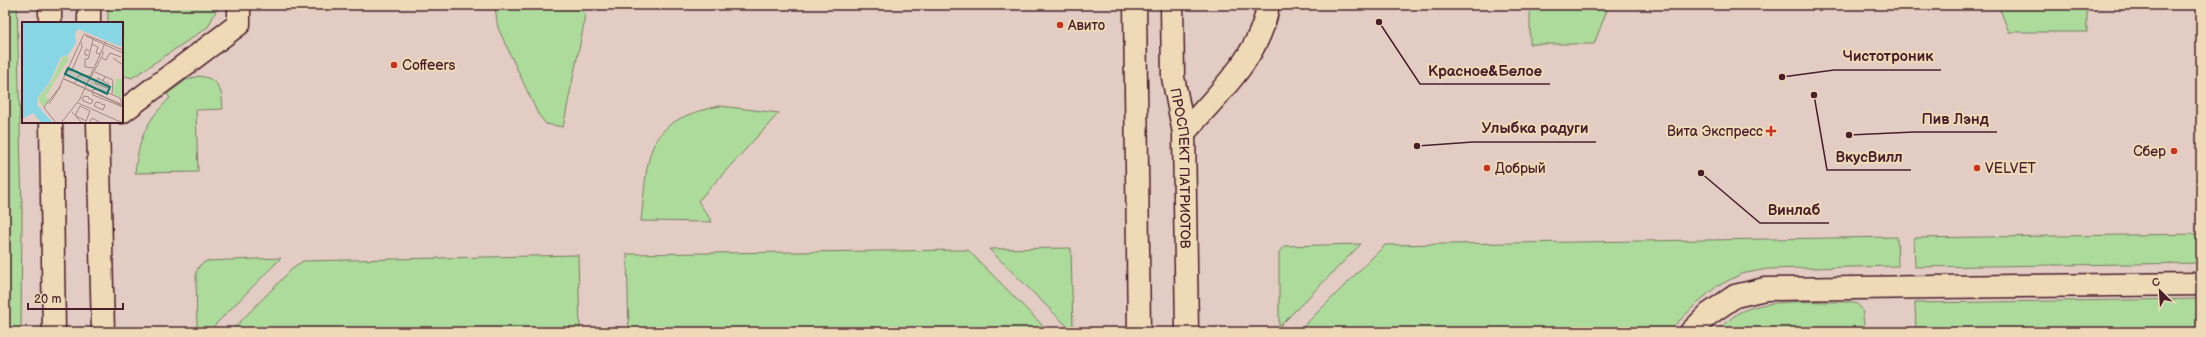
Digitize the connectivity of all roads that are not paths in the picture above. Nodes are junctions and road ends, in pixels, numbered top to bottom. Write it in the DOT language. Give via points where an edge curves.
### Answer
graph roads {
  1 [pos="50,5"];
  2 [pos="89,5"];
  3 [pos="239,5"];
  4 [pos="1135,5"];
  5 [pos="1172,5"];
  6 [pos="1268,5"];
  7 [pos="50,22"];
  8 [pos="89,22"];
  9 [pos="123,111"];
  10 [pos="51,123"];
  11 [pos="102,124"];
  12 [pos="1184,133"];
  13 [pos="2201,284"];
  14 [pos="54,332"];
  15 [pos="103,332"];
  16 [pos="1138,332"];
  17 [pos="1187,332"];
  18 [pos="1691,332"];
  1 -- 7 [label="street"];
  2 -- 8 [label="street"];
  3 -- 9 [label="street" via="240,24"];
  4 -- 16 [label="street"];
  5 -- 12 [label="street, ПРОСПЕКТ ПАТРИОТОВ" via="1173,77"];
  6 -- 12 [label="street" via="1266,22 1249,56"];
  10 -- 14 [label="street"];
  11 -- 15 [label="street"];
  12 -- 17 [label="street, ПРОСПЕКТ ПАТРИОТОВ"];
  13 -- 18 [label="street" via="1765,289 1735,296 1708,314"];
}
